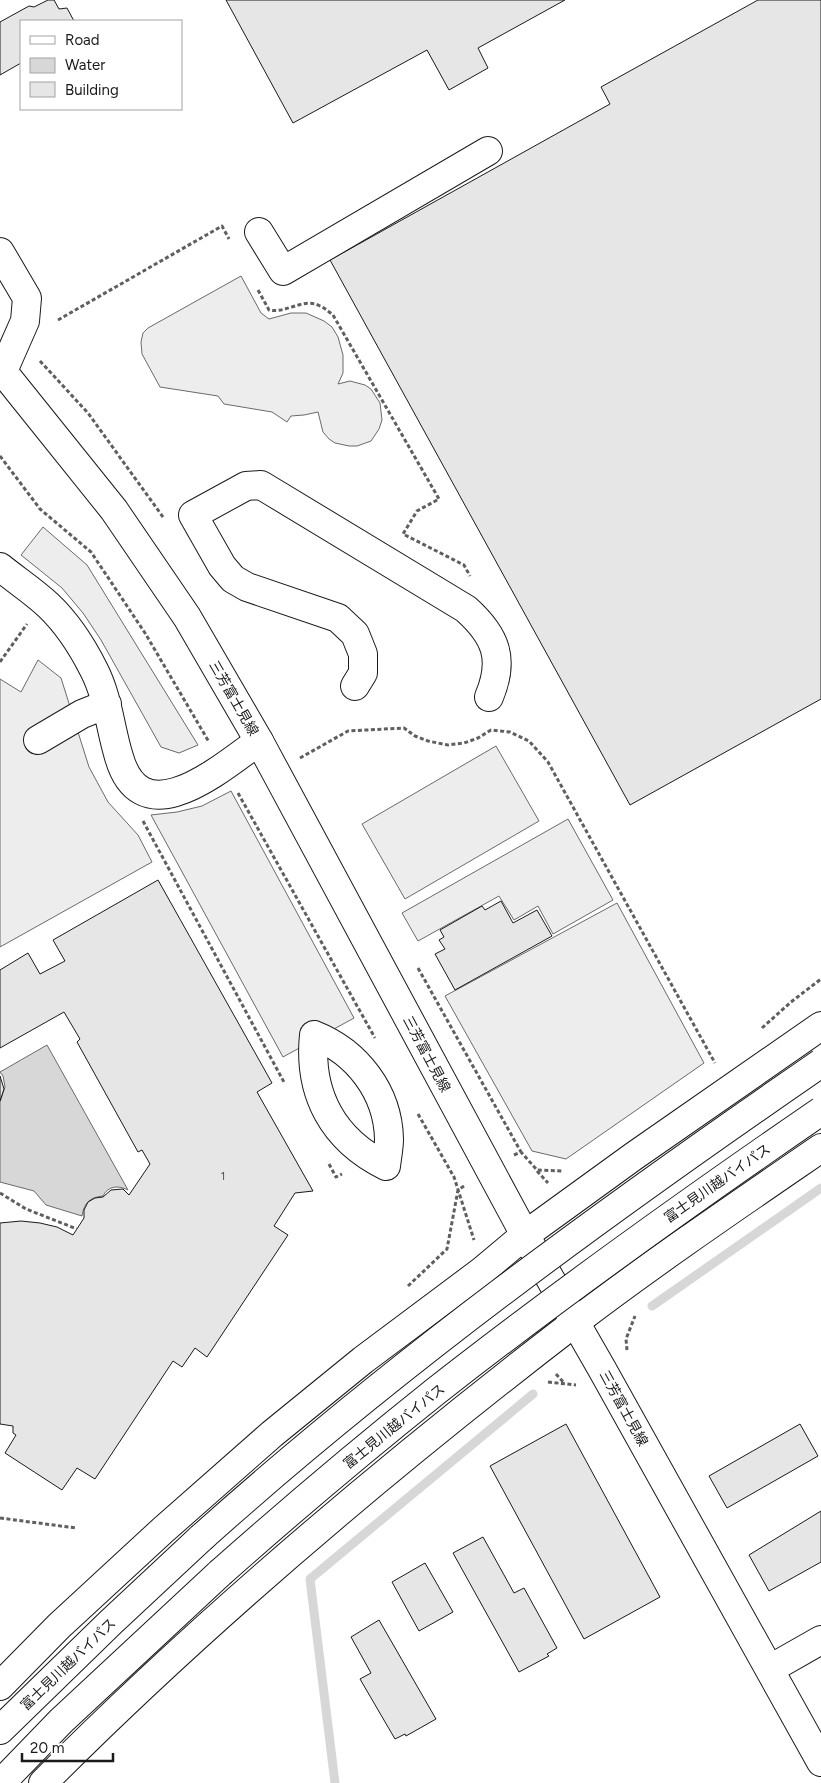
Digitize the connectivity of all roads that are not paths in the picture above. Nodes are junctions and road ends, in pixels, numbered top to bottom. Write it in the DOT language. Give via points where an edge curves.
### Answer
graph roads {
  1 [pos="488,151"];
  2 [pos="259,232"];
  3 [pos="0,252"];
  4 [pos="1,370"];
  5 [pos="0,567"];
  6 [pos="355,686"];
  7 [pos="489,697"];
  8 [pos="107,704"];
  9 [pos="38,740"];
  10 [pos="259,741"];
  11 [pos="821,1026"];
  12 [pos="821,1063"];
  13 [pos="821,1111"];
  14 [pos="821,1148"];
  15 [pos="524,1235"];
  16 [pos="574,1323"];
  17 [pos="821,1640"];
  18 [pos="770,1669"];
  19 [pos="0,1686"];
  20 [pos="0,1730"];
  21 [pos="821,1762"];
  22 [pos="1,1783"];
  23 [pos="43,1783"];
  1 -- 2 [label="main road" via="283,271"];
  3 -- 4 [label="main road" via="27,298 25,321"];
  4 -- 10 [label="main road, 三芳富士見線" via="120,518 187,617"];
  5 -- 8 [label="main road" via="48,605 73,634 95,671"];
  6 -- 7 [label="main road" via="363,673 364,654 355,634 338,618 247,587 233,579 193,516 246,486 261,485 466,609 488,632 495,648 498,665"];
  8 -- 9 [label="main road" via="82,714"];
  8 -- 10 [label="main road" via="123,771 130,783 156,795 178,793"];
  10 -- 15 [label="main road, 三芳富士見線"];
  11 -- 15 [label="main road"];
  12 -- 20 [label="main road, 富士見川越バイパス, bridge" via="644,1186 518,1279 357,1405 201,1538"];
  13 -- 22 [label="main road, 富士見川越バイパス, bridge" via="522,1325 372,1443 220,1573 60,1721"];
  14 -- 16 [label="main road"];
  15 -- 16 [label="main road, 三芳富士見線"];
  15 -- 19 [label="main road" via="272,1434 59,1626"];
  16 -- 18 [label="main road, 三芳富士見線"];
  16 -- 23 [label="main road" via="300,1543 99,1726"];
  17 -- 18 [label="main road"];
  18 -- 21 [label="main road, 三芳富士見線"];
}
